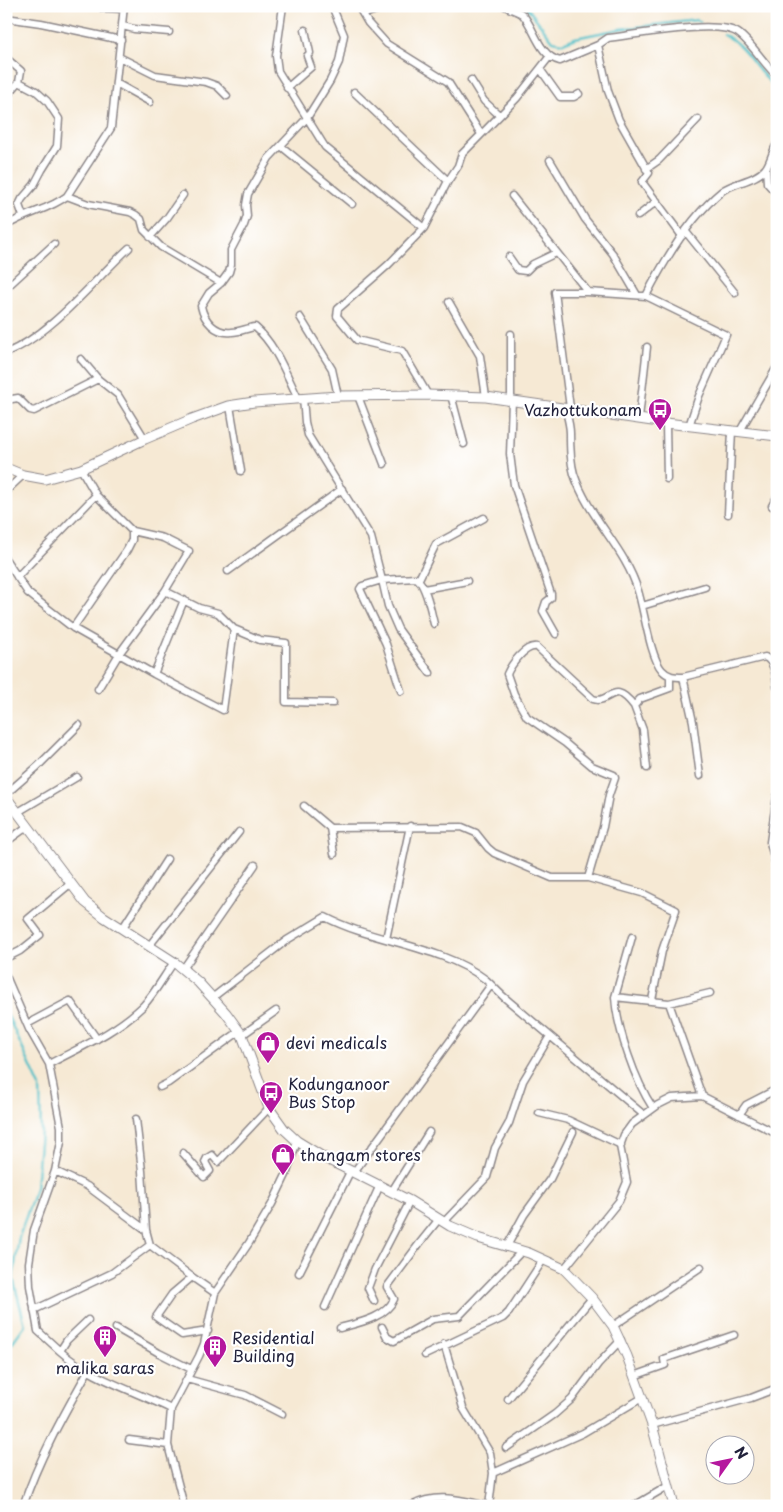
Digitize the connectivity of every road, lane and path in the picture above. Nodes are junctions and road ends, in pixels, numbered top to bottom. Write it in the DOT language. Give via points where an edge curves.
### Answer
graph roads {
  1 [pos="7,6"];
  2 [pos="283,6"];
  3 [pos="332,6"];
  4 [pos="358,6"];
  5 [pos="389,6"];
  6 [pos="505,6"];
  7 [pos="102,8"];
  8 [pos="124,8"];
  9 [pos="6,11"];
  10 [pos="364,14"];
  11 [pos="6,18"];
  12 [pos="123,26"];
  13 [pos="304,30"];
  14 [pos="168,32"];
  15 [pos="121,40"];
  16 [pos="598,45"];
  17 [pos="118,56"];
  18 [pos="550,56"];
  19 [pos="6,58"];
  20 [pos="540,68"];
  21 [pos="777,76"];
  22 [pos="471,80"];
  23 [pos="18,82"];
  24 [pos="116,83"];
  25 [pos="288,88"];
  26 [pos="354,92"];
  27 [pos="579,94"];
  28 [pos="227,96"];
  29 [pos="6,97"];
  30 [pos="150,102"];
  31 [pos="499,115"];
  32 [pos="307,118"];
  33 [pos="698,119"];
  34 [pos="481,134"];
  35 [pos="777,144"];
  36 [pos="280,146"];
  37 [pos="550,160"];
  38 [pos="766,168"];
  39 [pos="646,169"];
  40 [pos="448,180"];
  41 [pos="777,194"];
  42 [pos="183,195"];
  43 [pos="67,196"];
  44 [pos="512,196"];
  45 [pos="657,201"];
  46 [pos="352,204"];
  47 [pos="23,216"];
  48 [pos="638,216"];
  49 [pos="6,226"];
  50 [pos="424,228"];
  51 [pos="684,234"];
  52 [pos="150,237"];
  53 [pos="54,244"];
  54 [pos="130,248"];
  55 [pos="556,252"];
  56 [pos="508,257"];
  57 [pos="221,282"];
  58 [pos="6,288"];
  59 [pos="588,292"];
  60 [pos="735,293"];
  61 [pos="637,295"];
  62 [pos="646,296"];
  63 [pos="449,302"];
  64 [pos="300,316"];
  65 [pos="511,334"];
  66 [pos="647,347"];
  67 [pos="6,353"];
  68 [pos="81,359"];
  69 [pos="777,367"];
  70 [pos="98,379"];
  71 [pos="428,395"];
  72 [pos="451,395"];
  73 [pos="338,396"];
  74 [pos="358,396"];
  75 [pos="486,397"];
  76 [pos="301,398"];
  77 [pos="6,400"];
  78 [pos="511,400"];
  79 [pos="230,406"];
  80 [pos="567,407"];
  81 [pos="640,418"];
  82 [pos="666,423"];
  83 [pos="689,426"];
  84 [pos="736,431"];
  85 [pos="777,436"];
  86 [pos="144,439"];
  87 [pos="464,444"];
  88 [pos="384,464"];
  89 [pos="6,468"];
  90 [pos="81,469"];
  91 [pos="241,471"];
  92 [pos="23,475"];
  93 [pos="667,480"];
  94 [pos="342,489"];
  95 [pos="6,491"];
  96 [pos="96,495"];
  97 [pos="777,497"];
  98 [pos="772,506"];
  99 [pos="728,514"];
  100 [pos="484,518"];
  101 [pos="132,531"];
  102 [pos="6,560"];
  103 [pos="228,571"];
  104 [pos="18,577"];
  105 [pos="418,579"];
  106 [pos="382,580"];
  107 [pos="467,581"];
  108 [pos="706,587"];
  109 [pos="424,589"];
  110 [pos="165,591"];
  111 [pos="184,600"];
  112 [pos="642,606"];
  113 [pos="434,624"];
  114 [pos="73,628"];
  115 [pos="234,629"];
  116 [pos="556,634"];
  117 [pos="119,654"];
  118 [pos="430,673"];
  119 [pos="154,674"];
  120 [pos="670,676"];
  121 [pos="683,677"];
  122 [pos="777,687"];
  123 [pos="98,690"];
  124 [pos="401,691"];
  125 [pos="333,703"];
  126 [pos="634,706"];
  127 [pos="79,725"];
  128 [pos="647,768"];
  129 [pos="700,776"];
  130 [pos="77,777"];
  131 [pos="6,796"];
  132 [pos="777,796"];
  133 [pos="304,806"];
  134 [pos="18,812"];
  135 [pos="28,826"];
  136 [pos="410,826"];
  137 [pos="330,828"];
  138 [pos="239,832"];
  139 [pos="6,842"];
  140 [pos="334,854"];
  141 [pos="167,859"];
  142 [pos="255,865"];
  143 [pos="777,869"];
  144 [pos="588,878"];
  145 [pos="70,884"];
  146 [pos="122,929"];
  147 [pos="632,936"];
  148 [pos="386,939"];
  149 [pos="149,946"];
  150 [pos="6,958"];
  151 [pos="174,962"];
  152 [pos="183,969"];
  153 [pos="6,976"];
  154 [pos="491,984"];
  155 [pos="710,993"];
  156 [pos="615,997"];
  157 [pos="212,998"];
  158 [pos="652,1000"];
  159 [pos="669,1003"];
  160 [pos="276,1011"];
  161 [pos="26,1024"];
  162 [pos="241,1033"];
  163 [pos="550,1036"];
  164 [pos="97,1039"];
  165 [pos="48,1064"];
  166 [pos="160,1087"];
  167 [pos="777,1089"];
  168 [pos="702,1096"];
  169 [pos="269,1108"];
  170 [pos="653,1108"];
  171 [pos="538,1113"];
  172 [pos="644,1115"];
  173 [pos="739,1115"];
  174 [pos="136,1119"];
  175 [pos="429,1132"];
  176 [pos="573,1132"];
  177 [pos="777,1134"];
  178 [pos="298,1141"];
  179 [pos="621,1145"];
  180 [pos="183,1153"];
  181 [pos="54,1171"];
  182 [pos="353,1171"];
  183 [pos="380,1185"];
  184 [pos="392,1191"];
  185 [pos="410,1201"];
  186 [pos="441,1221"];
  187 [pos="146,1230"];
  188 [pos="150,1245"];
  189 [pos="507,1246"];
  190 [pos="522,1251"];
  191 [pos="543,1260"];
  192 [pos="701,1267"];
  193 [pos="564,1269"];
  194 [pos="299,1274"];
  195 [pos="192,1277"];
  196 [pos="215,1293"];
  197 [pos="592,1298"];
  198 [pos="374,1301"];
  199 [pos="326,1307"];
  200 [pos="34,1310"];
  201 [pos="88,1320"];
  202 [pos="614,1326"];
  203 [pos="382,1327"];
  204 [pos="116,1328"];
  205 [pos="340,1328"];
  206 [pos="208,1331"];
  207 [pos="734,1335"];
  208 [pos="621,1340"];
  209 [pos="444,1344"];
  210 [pos="60,1351"];
  211 [pos="424,1355"];
  212 [pos="192,1370"];
  213 [pos="88,1371"];
  214 [pos="634,1376"];
  215 [pos="187,1379"];
  216 [pos="777,1388"];
  217 [pos="642,1398"];
  218 [pos="508,1399"];
  219 [pos="171,1409"];
  220 [pos="282,1414"];
  221 [pos="652,1425"];
  222 [pos="129,1440"];
  223 [pos="168,1445"];
  224 [pos="506,1448"];
  225 [pos="493,1473"];
  226 [pos="668,1486"];
  227 [pos="24,1506"];
  228 [pos="184,1506"];
  229 [pos="411,1506"];
  230 [pos="488,1506"];
  231 [pos="634,1506"];
  232 [pos="674,1506"];
  1 -- 9 [label="street"];
  2 -- 25 [label="street" via="276,63"];
  3 -- 32 [label="street" via="344,35 339,62"];
  4 -- 10 [label="street"];
  5 -- 10 [label="street"];
  6 -- 18 [label="street" via="523,15 536,40"];
  7 -- 8 [label="street"];
  8 -- 12 [label="street"];
  10 -- 34 [label="street" via="387,44 448,82"];
  11 -- 15 [label="street"];
  12 -- 14 [label="street"];
  12 -- 15 [label="street"];
  13 -- 25 [label="street" via="311,67"];
  15 -- 17 [label="street"];
  16 -- 18 [label="street" via="560,61"];
  16 -- 21 [label="street" via="608,38 696,26 732,30 742,36"];
  16 -- 39 [label="street" via="608,91 619,120"];
  17 -- 24 [label="street"];
  17 -- 28 [label="street" via="155,75 218,86"];
  18 -- 20 [label="street"];
  19 -- 23 [label="street" via="21,71"];
  20 -- 27 [label="street" via="560,97"];
  20 -- 31 [label="street"];
  22 -- 31 [label="street" via="484,101"];
  23 -- 29 [label="street"];
  23 -- 47 [label="street" via="47,101 60,119 57,146 20,204"];
  24 -- 30 [label="street"];
  24 -- 43 [label="street" via="111,128"];
  25 -- 32 [label="street"];
  26 -- 40 [label="street"];
  31 -- 34 [label="street"];
  32 -- 36 [label="street"];
  32 -- 50 [label="street" via="325,147"];
  33 -- 39 [label="street" via="659,160"];
  34 -- 40 [label="street" via="462,154"];
  35 -- 38 [label="street"];
  36 -- 46 [label="street"];
  36 -- 57 [label="street" via="248,194 244,226 231,250 229,272"];
  37 -- 61 [label="street" via="584,219 613,254"];
  38 -- 41 [label="street" via="767,183"];
  38 -- 51 [label="street" via="723,190"];
  39 -- 45 [label="street" via="649,174 642,182"];
  40 -- 50 [label="street"];
  42 -- 52 [label="street"];
  43 -- 47 [label="street" via="57,204"];
  43 -- 52 [label="street" via="136,214"];
  44 -- 55 [label="street"];
  45 -- 48 [label="street"];
  45 -- 51 [label="street"];
  47 -- 49 [label="street"];
  50 -- 71 [label="street" via="338,309 337,316 357,340 402,351"];
  51 -- 60 [label="street"];
  51 -- 62 [label="street"];
  52 -- 57 [label="street" via="161,247"];
  53 -- 58 [label="street"];
  54 -- 67 [label="street" via="55,320 20,347"];
  55 -- 56 [label="street" via="532,264 526,271 518,270"];
  55 -- 59 [label="street"];
  57 -- 76 [label="street" via="201,306 206,320 222,332 256,327 275,351"];
  59 -- 61 [label="street"];
  59 -- 80 [label="street" via="555,292"];
  61 -- 62 [label="street"];
  62 -- 83 [label="street" via="726,335"];
  63 -- 75 [label="street" via="480,356"];
  64 -- 73 [label="street" via="332,368"];
  65 -- 78 [label="street"];
  66 -- 81 [label="street"];
  68 -- 70 [label="street"];
  69 -- 84 [label="street"];
  70 -- 77 [label="street" via="34,411 18,398"];
  70 -- 86 [label="street" via="118,395"];
  71 -- 72 [label="street"];
  71 -- 74 [label="street"];
  72 -- 75 [label="street"];
  72 -- 87 [label="street"];
  73 -- 74 [label="street"];
  73 -- 76 [label="street"];
  74 -- 88 [label="street"];
  75 -- 78 [label="street"];
  76 -- 79 [label="street"];
  76 -- 94 [label="street" via="308,434"];
  78 -- 80 [label="street"];
  78 -- 116 [label="street" via="510,454 514,485 551,594 543,611"];
  79 -- 86 [label="street"];
  79 -- 91 [label="street"];
  80 -- 81 [label="street"];
  80 -- 112 [label="street" via="574,474 591,510 631,572"];
  81 -- 82 [label="street"];
  82 -- 83 [label="street"];
  82 -- 93 [label="street"];
  83 -- 84 [label="street"];
  84 -- 85 [label="street"];
  84 -- 99 [label="street"];
  86 -- 90 [label="street"];
  89 -- 92 [label="street"];
  90 -- 92 [label="street" via="46,479"];
  90 -- 96 [label="street"];
  92 -- 95 [label="street"];
  94 -- 103 [label="street"];
  94 -- 106 [label="street" via="371,537"];
  96 -- 101 [label="street"];
  96 -- 104 [label="street"];
  97 -- 98 [label="street"];
  100 -- 105 [label="street" via="436,544"];
  101 -- 110 [label="street" via="163,538 188,551"];
  101 -- 114 [label="street" via="127,550"];
  102 -- 104 [label="street"];
  104 -- 114 [label="street" via="28,594"];
  105 -- 106 [label="street"];
  105 -- 109 [label="street"];
  106 -- 118 [label="street" via="398,629"];
  106 -- 124 [label="street" via="360,589 386,644"];
  107 -- 109 [label="street"];
  108 -- 112 [label="street"];
  109 -- 113 [label="street"];
  110 -- 111 [label="street"];
  110 -- 117 [label="street"];
  111 -- 115 [label="street" via="218,613"];
  111 -- 119 [label="street"];
  112 -- 120 [label="street" via="656,657 662,670"];
  114 -- 117 [label="street"];
  115 -- 119 [label="street" via="223,710"];
  115 -- 125 [label="street" via="260,640 286,643 286,702"];
  117 -- 119 [label="street"];
  117 -- 123 [label="street"];
  120 -- 121 [label="street"];
  120 -- 126 [label="street" via="670,688 640,699"];
  121 -- 122 [label="street" via="765,657 773,666"];
  121 -- 129 [label="street"];
  126 -- 128 [label="street" via="643,730"];
  126 -- 144 [label="street" via="622,694 613,693 600,700 593,699 537,647 527,650 506,674 527,717 592,766 614,775"];
  127 -- 131 [label="street"];
  130 -- 134 [label="street"];
  131 -- 134 [label="street"];
  132 -- 143 [label="street" via="770,842"];
  133 -- 137 [label="street"];
  134 -- 135 [label="street"];
  135 -- 139 [label="street"];
  135 -- 145 [label="street"];
  136 -- 137 [label="street"];
  136 -- 144 [label="street" via="462,828 476,833 494,853 552,878"];
  136 -- 148 [label="street"];
  137 -- 140 [label="street"];
  138 -- 149 [label="street"];
  141 -- 146 [label="street"];
  142 -- 152 [label="street"];
  144 -- 158 [label="street" via="642,893 676,910 662,951"];
  145 -- 146 [label="street" via="84,902"];
  145 -- 150 [label="street" via="28,918 40,935"];
  146 -- 149 [label="street"];
  147 -- 156 [label="street"];
  148 -- 154 [label="street" via="448,959"];
  148 -- 157 [label="street" via="344,927 325,917 287,940"];
  149 -- 151 [label="street"];
  151 -- 152 [label="street"];
  151 -- 164 [label="street" via="144,1004"];
  152 -- 157 [label="street"];
  153 -- 161 [label="street"];
  154 -- 163 [label="street"];
  154 -- 182 [label="street"];
  155 -- 159 [label="street"];
  156 -- 158 [label="street"];
  156 -- 170 [label="street" via="616,1016 640,1087"];
  157 -- 162 [label="street"];
  158 -- 159 [label="street"];
  159 -- 168 [label="street"];
  160 -- 162 [label="street"];
  161 -- 164 [label="street" via="70,1001"];
  161 -- 165 [label="street"];
  162 -- 166 [label="street"];
  162 -- 169 [label="street"];
  163 -- 172 [label="street"];
  163 -- 186 [label="street" via="523,1082 509,1122 495,1148 487,1177"];
  164 -- 165 [label="street"];
  165 -- 181 [label="street" via="62,1134"];
  167 -- 173 [label="street" via="746,1105"];
  168 -- 170 [label="street" via="672,1098"];
  168 -- 173 [label="street"];
  169 -- 178 [label="street" via="284,1129"];
  169 -- 180 [label="street" via="218,1162 212,1155 207,1158 205,1162 210,1171 204,1177"];
  170 -- 172 [label="street"];
  171 -- 179 [label="street" via="568,1120"];
  172 -- 179 [label="street" via="624,1134"];
  173 -- 177 [label="street"];
  174 -- 187 [label="street"];
  175 -- 184 [label="street"];
  176 -- 189 [label="street" via="550,1179"];
  178 -- 182 [label="street"];
  178 -- 196 [label="street" via="272,1204"];
  179 -- 193 [label="street" via="627,1182 619,1201"];
  181 -- 187 [label="street" via="87,1186"];
  181 -- 200 [label="street" via="34,1230 30,1253"];
  182 -- 183 [label="street"];
  182 -- 194 [label="street"];
  183 -- 184 [label="street"];
  183 -- 199 [label="street"];
  184 -- 185 [label="street"];
  185 -- 186 [label="street"];
  185 -- 198 [label="street" via="368,1288"];
  186 -- 189 [label="street" via="478,1238"];
  186 -- 205 [label="street" via="387,1287 394,1298 384,1312"];
  187 -- 188 [label="street"];
  188 -- 195 [label="street"];
  188 -- 200 [label="street" via="112,1273"];
  189 -- 190 [label="street"];
  190 -- 191 [label="street"];
  190 -- 203 [label="street" via="458,1316 432,1319 394,1341 387,1337"];
  191 -- 193 [label="street"];
  191 -- 209 [label="street" via="503,1318"];
  192 -- 202 [label="street"];
  193 -- 197 [label="street"];
  195 -- 196 [label="street"];
  195 -- 206 [label="street" via="172,1294 156,1317 182,1335"];
  196 -- 206 [label="street"];
  197 -- 202 [label="street"];
  197 -- 218 [label="street"];
  200 -- 210 [label="street" via="38,1332"];
  201 -- 210 [label="street"];
  202 -- 208 [label="street"];
  204 -- 212 [label="street"];
  206 -- 212 [label="street"];
  207 -- 214 [label="street" via="664,1359 666,1365"];
  208 -- 214 [label="street"];
  208 -- 224 [label="street" via="555,1414"];
  209 -- 211 [label="street"];
  209 -- 225 [label="street" via="463,1408 490,1453"];
  210 -- 213 [label="street"];
  212 -- 215 [label="street"];
  213 -- 219 [label="street"];
  213 -- 227 [label="street" via="41,1460"];
  214 -- 217 [label="street"];
  215 -- 219 [label="street"];
  215 -- 220 [label="street" via="245,1395"];
  216 -- 221 [label="street"];
  217 -- 221 [label="street"];
  217 -- 225 [label="street" via="583,1433"];
  219 -- 223 [label="street"];
  221 -- 226 [label="street"];
  222 -- 223 [label="street"];
  223 -- 228 [label="street"];
  225 -- 230 [label="street"];
  226 -- 231 [label="street"];
  226 -- 232 [label="street"];
  229 -- 230 [label="street" via="419,1502 459,1498"];
}
